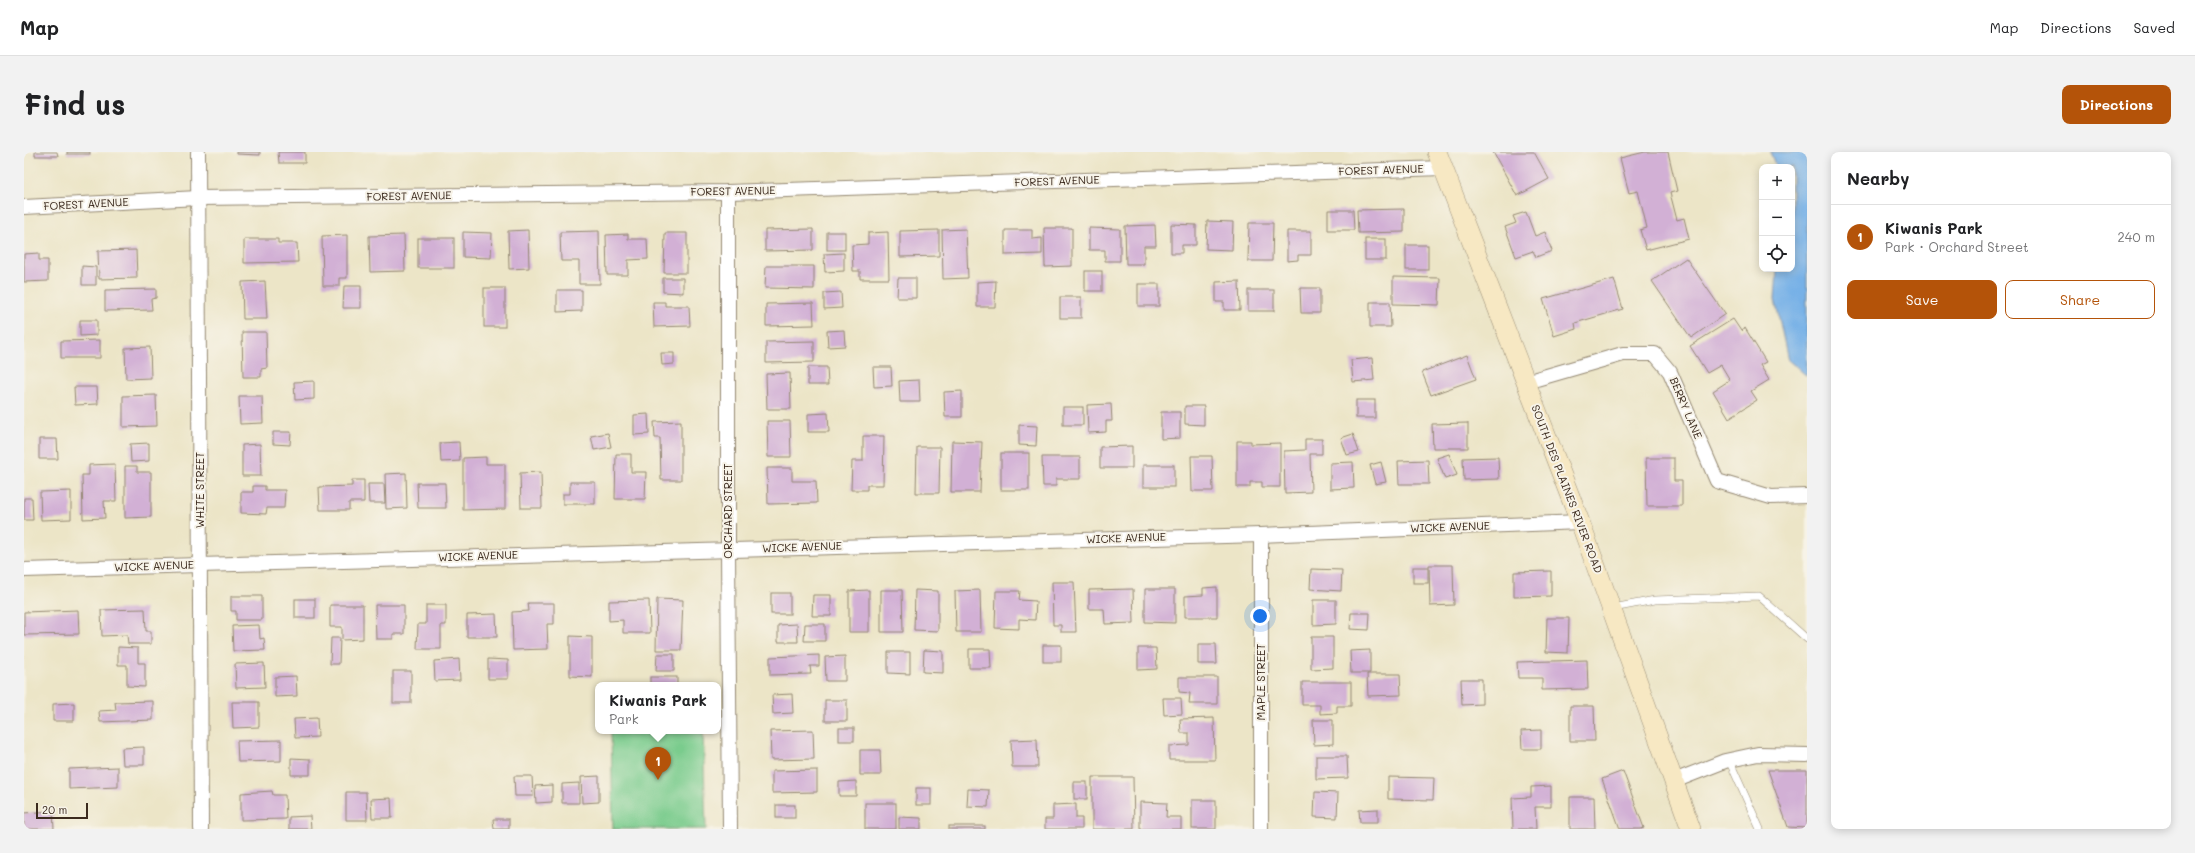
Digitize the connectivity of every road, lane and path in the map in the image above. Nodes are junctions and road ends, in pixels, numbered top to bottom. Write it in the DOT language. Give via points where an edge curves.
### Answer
graph roads {
  1 [pos="198,152"];
  2 [pos="1440,160"];
  3 [pos="728,192"];
  4 [pos="198,198"];
  5 [pos="24,207"];
  6 [pos="1526,382"];
  7 [pos="1807,496"];
  8 [pos="1580,522"];
  9 [pos="1261,535"];
  10 [pos="728,549"];
  11 [pos="200,564"];
  12 [pos="24,570"];
  13 [pos="1612,609"];
  14 [pos="1807,639"];
  15 [pos="1807,755"];
  16 [pos="1730,760"];
  17 [pos="1674,781"];
  18 [pos="201,829"];
  19 [pos="730,829"];
  20 [pos="1261,829"];
  21 [pos="1691,829"];
  22 [pos="1760,829"];
  1 -- 4 [label="street, WHITE STREET"];
  2 -- 3 [label="street, FOREST AVENUE"];
  2 -- 6 [label="main road, SOUTH DES PLAINES RIVER ROAD"];
  3 -- 4 [label="street, FOREST AVENUE"];
  3 -- 10 [label="street, ORCHARD STREET"];
  4 -- 5 [label="street, FOREST AVENUE"];
  4 -- 11 [label="street, WHITE STREET"];
  6 -- 7 [label="street, BERRY LANE" via="1623,354 1655,354 1670,372 1717,481 1771,497"];
  6 -- 8 [label="main road, SOUTH DES PLAINES RIVER ROAD"];
  8 -- 9 [label="street, WICKE AVENUE"];
  8 -- 13 [label="main road, SOUTH DES PLAINES RIVER ROAD"];
  9 -- 10 [label="street, WICKE AVENUE"];
  9 -- 20 [label="street, MAPLE STREET"];
  10 -- 11 [label="street, WICKE AVENUE"];
  10 -- 19 [label="street, ORCHARD STREET"];
  11 -- 12 [label="street, WICKE AVENUE"];
  11 -- 18 [label="street, WHITE STREET"];
  13 -- 14 [label="lane" via="1655,600 1759,596"];
  13 -- 17 [label="main road, SOUTH DES PLAINES RIVER ROAD"];
  15 -- 16 [label="street" via="1758,754"];
  16 -- 17 [label="street"];
  16 -- 22 [label="lane"];
  17 -- 21 [label="main road, SOUTH DES PLAINES RIVER ROAD"];
}
